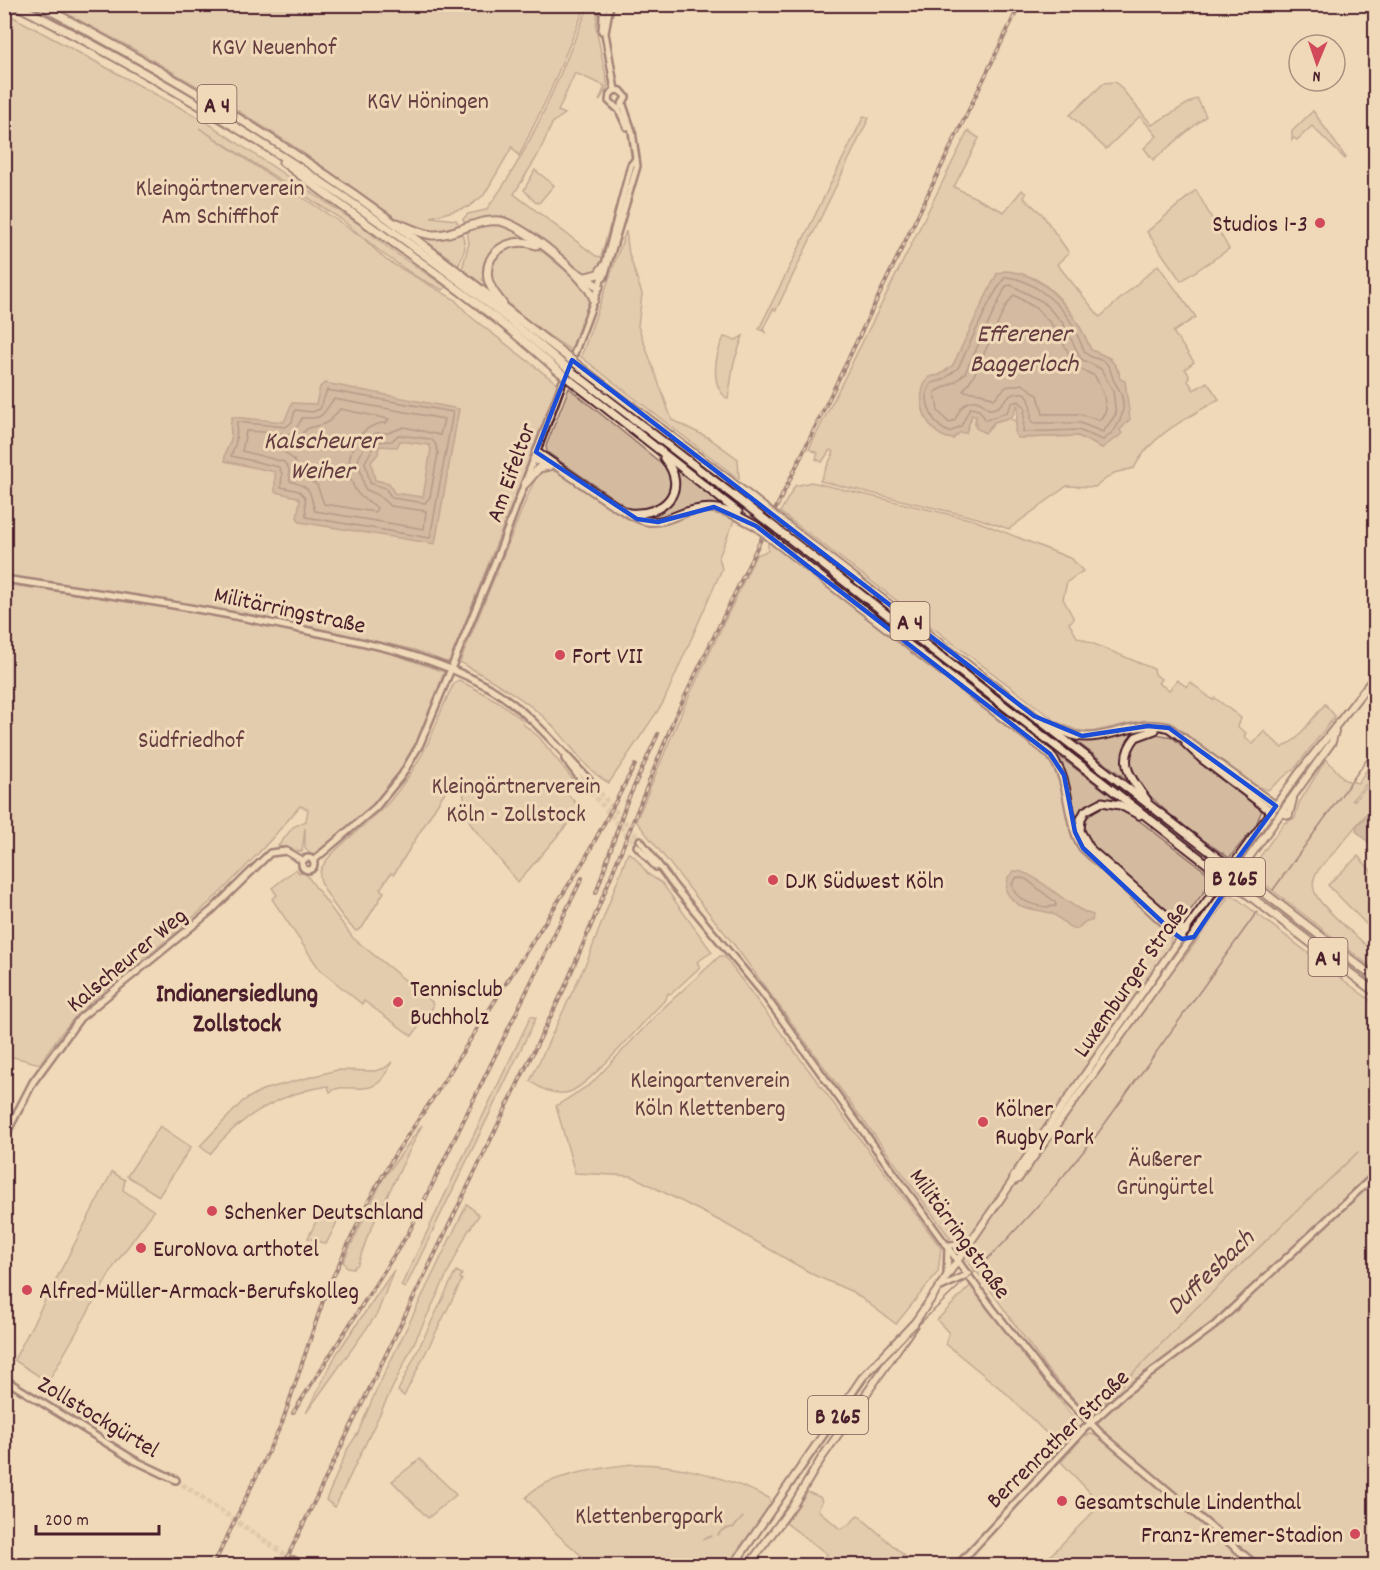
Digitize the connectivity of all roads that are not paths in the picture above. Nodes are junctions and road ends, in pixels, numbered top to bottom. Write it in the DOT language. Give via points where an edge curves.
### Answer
graph roads {
  1 [pos="14,4"];
  2 [pos="38,4"];
  3 [pos="604,4"];
  4 [pos="610,4"];
  5 [pos="608,56"];
  6 [pos="615,90"];
  7 [pos="619,106"];
  8 [pos="270,151"];
  9 [pos="636,159"];
  10 [pos="386,218"];
  11 [pos="543,247"];
  12 [pos="603,267"];
  13 [pos="585,280"];
  14 [pos="599,287"];
  15 [pos="594,300"];
  16 [pos="510,313"];
  17 [pos="558,365"];
  18 [pos="654,447"];
  19 [pos="535,456"];
  20 [pos="549,466"];
  21 [pos="562,469"];
  22 [pos="525,484"];
  23 [pos="628,513"];
  24 [pos="756,526"];
  25 [pos="4,579"];
  26 [pos="884,625"];
  27 [pos="452,669"];
  28 [pos="958,670"];
  29 [pos="1376,675"];
  30 [pos="1034,716"];
  31 [pos="1335,730"];
  32 [pos="588,783"];
  33 [pos="1154,810"];
  34 [pos="1277,811"];
  35 [pos="1158,825"];
  36 [pos="640,840"];
  37 [pos="637,846"];
  38 [pos="303,861"];
  39 [pos="313,861"];
  40 [pos="674,886"];
  41 [pos="1184,936"];
  42 [pos="1194,937"];
  43 [pos="1184,949"];
  44 [pos="1376,979"];
  45 [pos="1376,993"];
  46 [pos="4,1138"];
  47 [pos="1376,1174"];
  48 [pos="1012,1182"];
  49 [pos="948,1245"];
  50 [pos="967,1245"];
  51 [pos="958,1258"];
  52 [pos="969,1274"];
  53 [pos="947,1278"];
  54 [pos="941,1287"];
  55 [pos="915,1322"];
  56 [pos="862,1378"];
  57 [pos="4,1379"];
  58 [pos="869,1392"];
  59 [pos="1090,1424"];
  60 [pos="176,1480"];
  61 [pos="791,1486"];
  62 [pos="804,1486"];
  63 [pos="794,1504"];
  64 [pos="733,1566"];
  65 [pos="748,1566"];
  66 [pos="957,1566"];
  67 [pos="1257,1566"];
  1 -- 8 [label="highway, A 4" via="171,89"];
  2 -- 10 [label="highway, A 4" via="221,107"];
  3 -- 5 [label="main road, Am Eifeltor" via="601,25"];
  4 -- 5 [label="main road, Am Eifeltor" via="604,28"];
  5 -- 6 [label="main road, Am Eifeltor"];
  6 -- 7 [label="main road, Am Eifeltor" via="609,98"];
  6 -- 7 [label="main road, Am Eifeltor" via="624,93 626,100"];
  7 -- 9 [label="main road, Am Eifeltor" via="633,139"];
  8 -- 17 [label="highway, A 4"];
  8 -- 17 [label="highway, A 4" via="298,166 424,255"];
  9 -- 12 [label="main road, Am Eifeltor" via="631,165"];
  9 -- 14 [label="main road, Am Eifeltor" via="636,174"];
  10 -- 11 [label="highway" via="431,235 490,221 507,223"];
  10 -- 16 [label="highway, A 4"];
  11 -- 13 [label="highway"];
  11 -- 16 [label="highway" via="513,241 502,246 491,259 489,282"];
  12 -- 13 [label="highway"];
  12 -- 14 [label="main road, Am Eifeltor"];
  13 -- 14 [label="highway"];
  13 -- 15 [label="highway"];
  14 -- 15 [label="main road, Am Eifeltor"];
  15 -- 19 [label="main road, Am Eifeltor"];
  16 -- 30 [label="highway, A 4, bridge"];
  17 -- 18 [label="highway, bridge" via="570,380"];
  17 -- 28 [label="highway, A 4, bridge" via="575,374"];
  18 -- 23 [label="highway" via="671,469 675,487 666,505 651,513"];
  18 -- 24 [label="highway"];
  19 -- 20 [label="highway"];
  19 -- 21 [label="highway"];
  19 -- 22 [label="main road, Am Eifeltor"];
  20 -- 21 [label="highway"];
  20 -- 22 [label="highway" via="539,468"];
  21 -- 23 [label="highway"];
  22 -- 27 [label="main road, Am Eifeltor"];
  23 -- 24 [label="highway" via="636,519 658,522 714,507"];
  24 -- 26 [label="highway, bridge"];
  25 -- 27 [label="main road, Militärringstraße" via="246,617 406,652"];
  26 -- 28 [label="highway"];
  26 -- 41 [label="highway" via="1050,754 1064,775 1075,832 1083,848"];
  27 -- 32 [label="main road, Militärringstraße" via="500,695 545,734"];
  27 -- 39 [label="main road, Am Eifeltor" via="420,744 402,775 364,819"];
  28 -- 35 [label="highway, A 4"];
  29 -- 31 [label="main road, Luxemburger Straße / B 265"];
  30 -- 33 [label="highway, A 4"];
  30 -- 34 [label="highway" via="1082,736 1148,726 1169,728"];
  31 -- 34 [label="main road, Luxemburger Straße / B 265" via="1282,798"];
  31 -- 34 [label="main road, Luxemburger Straße / B 265" via="1332,742 1293,799 1290,815"];
  33 -- 34 [label="highway" via="1129,776 1125,754 1136,736 1148,730 1172,734"];
  33 -- 44 [label="highway, A 4, bridge"];
  34 -- 41 [label="main road, Luxemburger Straße / B 265"];
  34 -- 42 [label="main road, Luxemburger Straße / B 265" via="1273,824"];
  35 -- 41 [label="highway" via="1120,805 1102,802 1085,811 1079,826 1091,850"];
  35 -- 45 [label="highway, A 4, bridge"];
  36 -- 40 [label="main road, Militärringstraße"];
  37 -- 40 [label="main road, Militärringstraße"];
  38 -- 39 [label="main road"];
  38 -- 39 [label="main road" via="307,870 312,868"];
  38 -- 46 [label="main road, Kalscheurer Weg" via="286,851 270,853 212,910 80,1018 33,1082"];
  40 -- 49 [label="main road, Militärringstraße" via="768,1000"];
  41 -- 42 [label="main road"];
  41 -- 43 [label="main road"];
  41 -- 48 [label="main road, Luxemburger Straße / B 265"];
  42 -- 43 [label="main road, Luxemburger Straße / B 265"];
  43 -- 48 [label="main road, Luxemburger Straße / B 265" via="1018,1179"];
  47 -- 59 [label="main road, Berrenrather Straße" via="1215,1325 1124,1393"];
  48 -- 50 [label="main road, Luxemburger Straße / B 265"];
  49 -- 50 [label="main road"];
  49 -- 51 [label="main road, Militärringstraße"];
  49 -- 53 [label="main road"];
  50 -- 51 [label="main road, Luxemburger Straße / B 265"];
  51 -- 52 [label="main road, Militärringstraße"];
  51 -- 53 [label="main road, Luxemburger Straße / B 265"];
  52 -- 54 [label="main road"];
  52 -- 59 [label="main road, Militärringstraße" via="1039,1368"];
  53 -- 54 [label="main road, Luxemburger Straße / B 265"];
  54 -- 55 [label="main road, Luxemburger Straße / B 265"];
  55 -- 56 [label="main road, Luxemburger Straße / B 265"];
  55 -- 58 [label="main road, Luxemburger Straße / B 265"];
  56 -- 58 [label="main road" via="871,1380"];
  56 -- 61 [label="main road, Luxemburger Straße / B 265"];
  57 -- 60 [label="main road, Zollstockgürtel" via="134,1460"];
  58 -- 62 [label="main road, Luxemburger Straße / B 265"];
  59 -- 66 [label="main road, Berrenrather Straße"];
  59 -- 67 [label="main road, Militärringstraße"];
  61 -- 62 [label="main road"];
  61 -- 63 [label="main road"];
  61 -- 64 [label="main road, Luxemburger Straße / B 265"];
  62 -- 63 [label="main road, Luxemburger Straße / B 265"];
  63 -- 65 [label="main road, Luxemburger Straße / B 265"];
}
